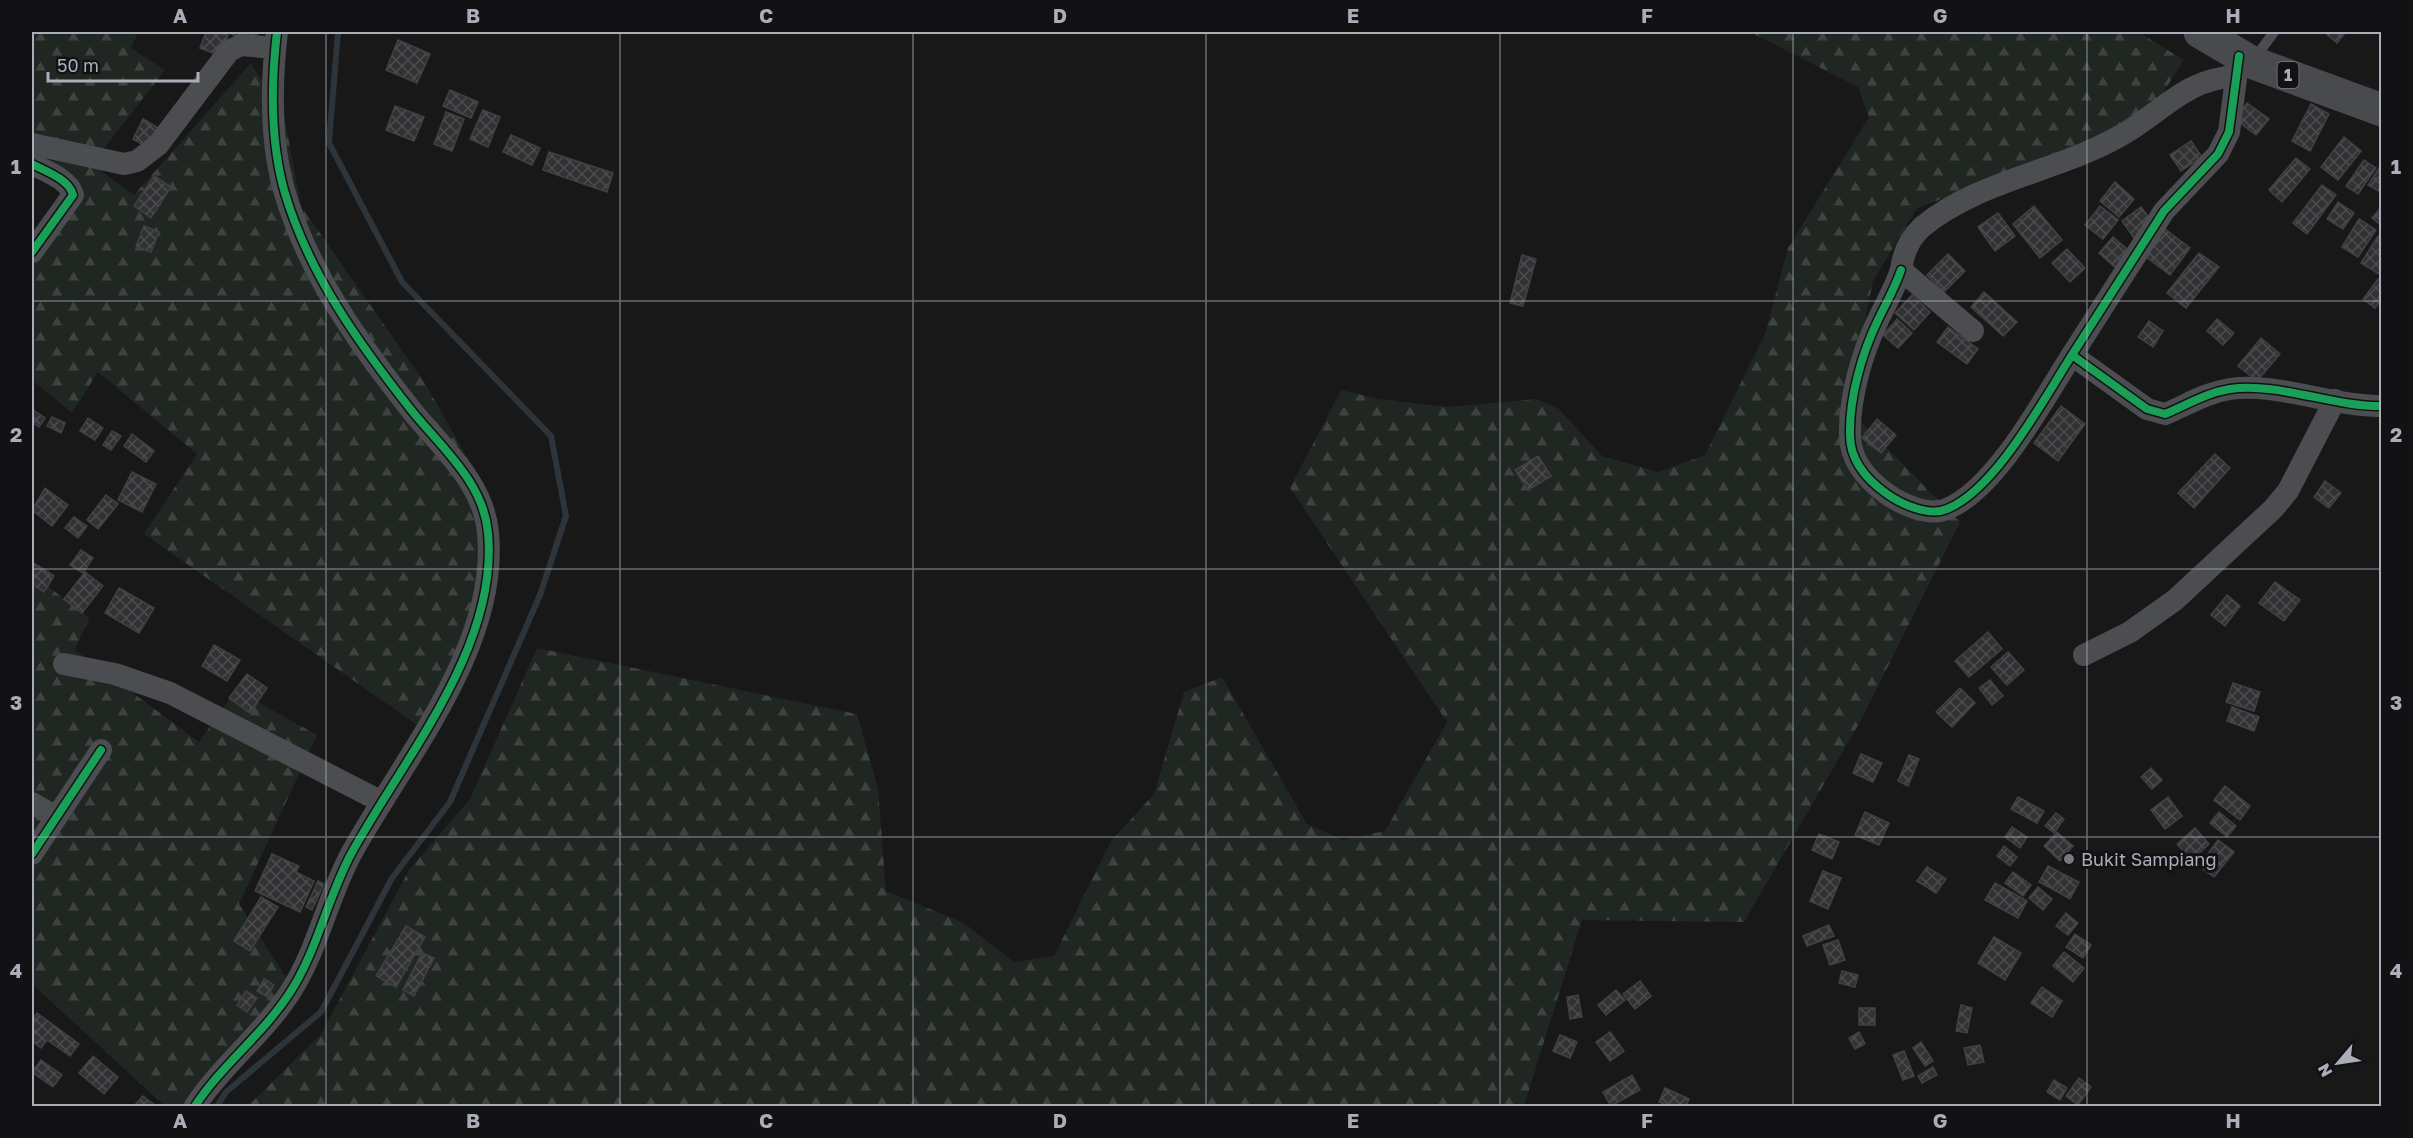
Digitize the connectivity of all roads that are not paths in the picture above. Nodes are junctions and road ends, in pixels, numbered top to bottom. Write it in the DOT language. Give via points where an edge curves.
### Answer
graph roads {
  1 [pos="2200,32"];
  2 [pos="2274,32"];
  3 [pos="276,40"];
  4 [pos="2242,65"];
  5 [pos="2382,110"];
  6 [pos="32,144"];
  7 [pos="32,164"];
  8 [pos="32,252"];
  9 [pos="1901,270"];
  10 [pos="1973,331"];
  11 [pos="2072,355"];
  12 [pos="2335,400"];
  13 [pos="2382,406"];
  14 [pos="2084,655"];
  15 [pos="64,664"];
  16 [pos="101,750"];
  17 [pos="382,802"];
  18 [pos="32,803"];
  19 [pos="56,818"];
  20 [pos="32,854"];
  21 [pos="195,1107"];
  1 -- 4 [label="highway, 1"];
  2 -- 4 [label="lane"];
  3 -- 6 [label="street" via="232,48 158,145 131,164"];
  3 -- 17 [label="street" via="274,137 284,189 307,249 353,333 468,479 480,498 487,525 484,595 460,669"];
  4 -- 5 [label="highway, 1"];
  4 -- 9 [label="street" via="2207,79 2124,134 1961,202 1912,237"];
  4 -- 11 [label="street" via="2229,132 2218,154 2164,211"];
  7 -- 8 [label="street" via="62,180 73,195"];
  9 -- 10 [label="street"];
  9 -- 11 [label="street" via="1865,355 1853,401 1850,436 1857,463 1871,483 1895,500 1920,510 1945,511 1960,501 2000,465"];
  11 -- 12 [label="street" via="2147,409 2159,413 2232,389"];
  12 -- 13 [label="street"];
  12 -- 14 [label="street" via="2288,491 2273,509 2175,600 2130,632"];
  15 -- 17 [label="street" via="115,674 170,693"];
  16 -- 19 [label="street"];
  17 -- 21 [label="street" via="350,856 292,989 277,1012 216,1077"];
  18 -- 19 [label="street"];
  19 -- 20 [label="street"];
}
